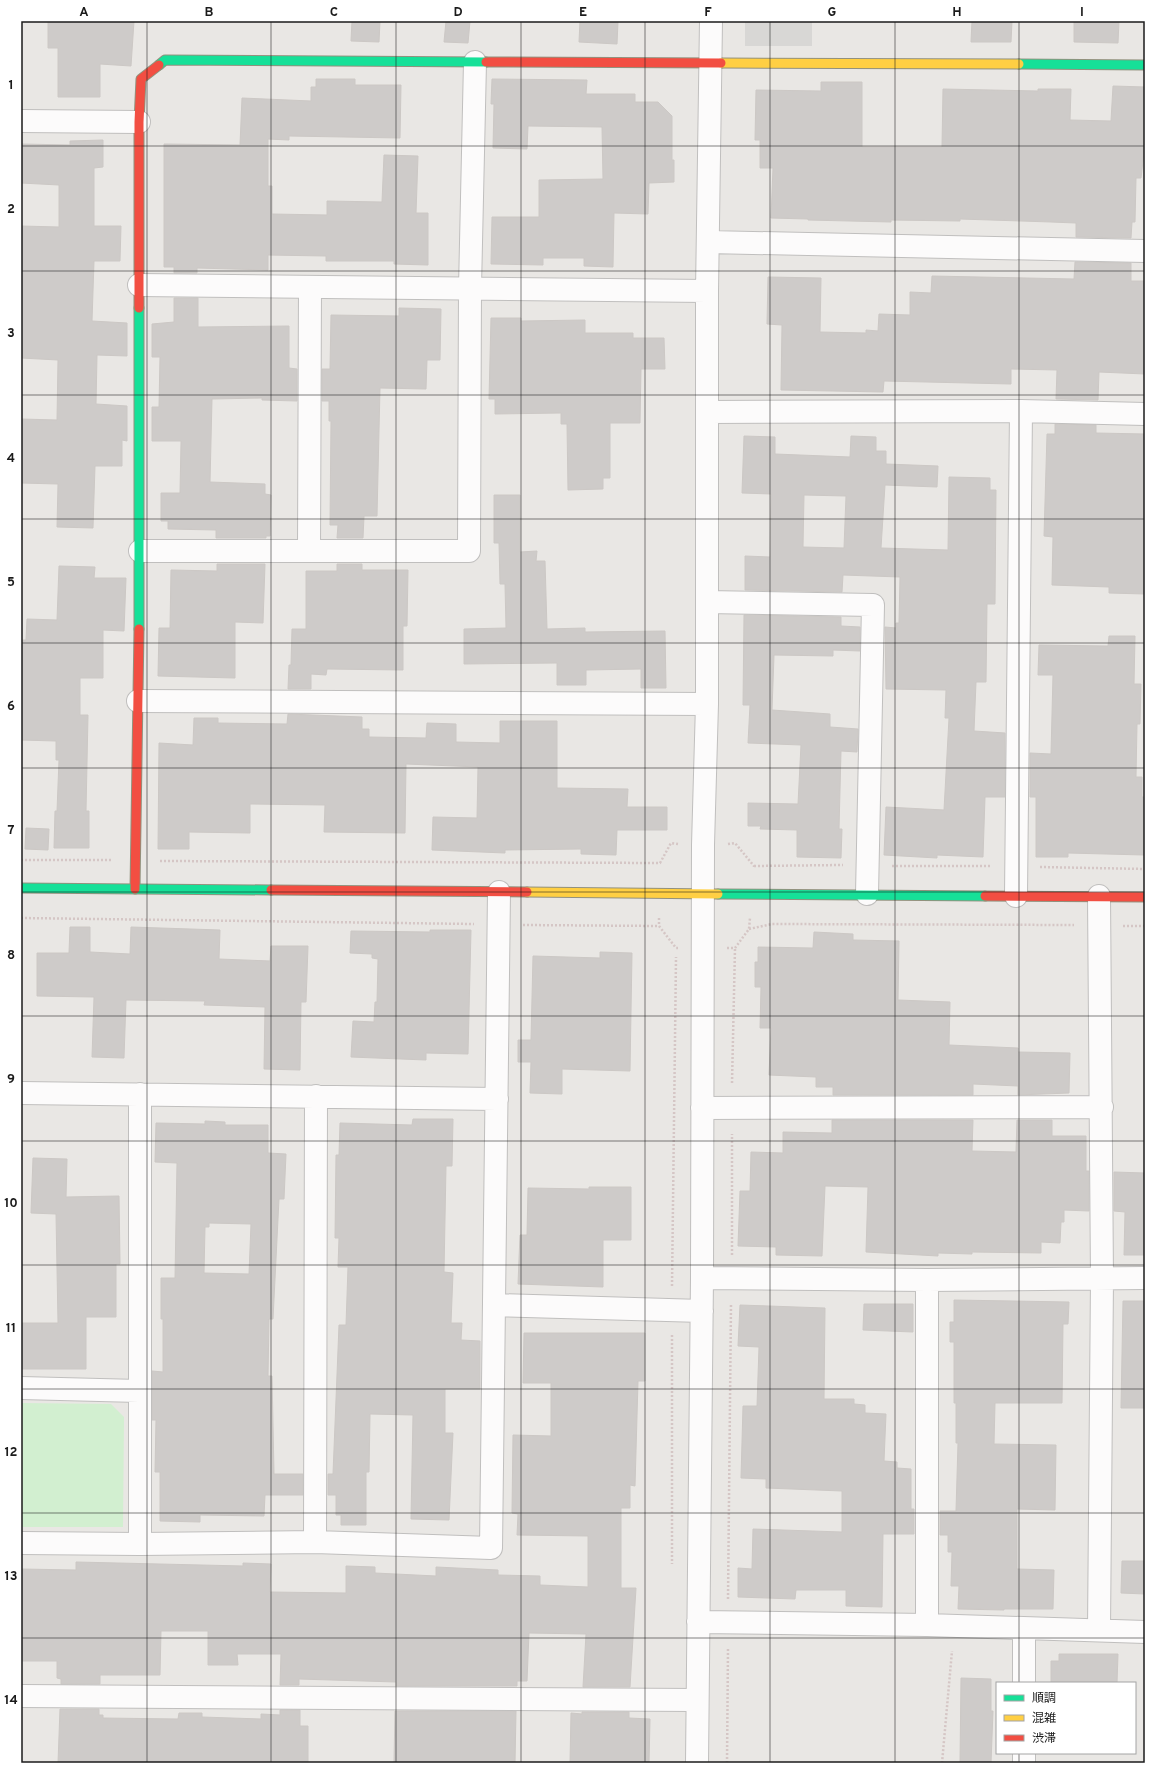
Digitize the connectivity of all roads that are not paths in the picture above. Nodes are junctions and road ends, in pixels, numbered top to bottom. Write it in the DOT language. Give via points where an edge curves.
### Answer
graph roads {
  1 [pos="711,21"];
  2 [pos="475,62"];
  3 [pos="711,62"];
  4 [pos="1145,65"];
  5 [pos="21,121"];
  6 [pos="139,122"];
  7 [pos="708,242"];
  8 [pos="1145,251"];
  9 [pos="139,285"];
  10 [pos="310,287"];
  11 [pos="470,288"];
  12 [pos="707,290"];
  13 [pos="1021,411"];
  14 [pos="707,412"];
  15 [pos="1145,414"];
  16 [pos="140,551"];
  17 [pos="309,551"];
  18 [pos="707,602"];
  19 [pos="138,701"];
  20 [pos="707,704"];
  21 [pos="21,888"];
  22 [pos="135,889"];
  23 [pos="499,892"];
  24 [pos="704,893"];
  25 [pos="867,894"];
  26 [pos="1016,896"];
  27 [pos="1099,896"];
  28 [pos="1145,897"];
  29 [pos="21,1093"];
  30 [pos="140,1094"];
  31 [pos="316,1096"];
  32 [pos="497,1099"];
  33 [pos="1102,1107"];
  34 [pos="702,1108"];
  35 [pos="702,1278"];
  36 [pos="1145,1278"];
  37 [pos="1102,1279"];
  38 [pos="927,1280"];
  39 [pos="495,1305"];
  40 [pos="702,1311"];
  41 [pos="21,1388"];
  42 [pos="138,1391"];
  43 [pos="315,1542"];
  44 [pos="21,1543"];
  45 [pos="140,1544"];
  46 [pos="698,1622"];
  47 [pos="927,1625"];
  48 [pos="1024,1629"];
  49 [pos="1099,1630"];
  50 [pos="1145,1632"];
  51 [pos="1024,1682"];
  52 [pos="21,1696"];
  53 [pos="697,1700"];
  54 [pos="697,1763"];
  1 -- 3 [label="street"];
  2 -- 3 [label="street"];
  2 -- 6 [label="street" via="165,60 141,79"];
  2 -- 11 [label="street"];
  3 -- 4 [label="street"];
  3 -- 7 [label="street"];
  5 -- 6 [label="street"];
  6 -- 9 [label="street"];
  7 -- 8 [label="street"];
  7 -- 12 [label="street"];
  9 -- 10 [label="street"];
  9 -- 16 [label="street"];
  10 -- 11 [label="street"];
  10 -- 17 [label="street"];
  11 -- 12 [label="street"];
  11 -- 17 [label="street" via="470,551"];
  12 -- 14 [label="street"];
  13 -- 14 [label="street"];
  13 -- 15 [label="street"];
  13 -- 26 [label="street"];
  14 -- 18 [label="street"];
  16 -- 17 [label="street"];
  16 -- 19 [label="street"];
  18 -- 20 [label="street"];
  18 -- 25 [label="street" via="873,605"];
  19 -- 20 [label="street"];
  19 -- 22 [label="street"];
  20 -- 24 [label="street"];
  21 -- 22 [label="street"];
  22 -- 23 [label="street"];
  23 -- 24 [label="street"];
  23 -- 32 [label="street"];
  24 -- 25 [label="street"];
  24 -- 34 [label="street"];
  25 -- 26 [label="street"];
  26 -- 27 [label="street"];
  27 -- 28 [label="street"];
  27 -- 33 [label="street"];
  29 -- 30 [label="street"];
  30 -- 31 [label="street"];
  30 -- 42 [label="street"];
  31 -- 32 [label="street"];
  31 -- 43 [label="street"];
  32 -- 39 [label="street"];
  33 -- 34 [label="street"];
  33 -- 37 [label="street"];
  34 -- 35 [label="street"];
  35 -- 38 [label="street"];
  35 -- 40 [label="street"];
  36 -- 37 [label="street"];
  37 -- 38 [label="street"];
  37 -- 49 [label="street"];
  38 -- 47 [label="street"];
  39 -- 40 [label="street"];
  39 -- 43 [label="street" via="491,1548"];
  40 -- 46 [label="street"];
  41 -- 42 [label="street"];
  42 -- 45 [label="street"];
  43 -- 45 [label="street"];
  44 -- 45 [label="street"];
  46 -- 47 [label="street"];
  46 -- 53 [label="street"];
  47 -- 48 [label="street"];
  48 -- 49 [label="street"];
  48 -- 51 [label="street"];
  49 -- 50 [label="street"];
  52 -- 53 [label="street"];
  53 -- 54 [label="street"];
}
